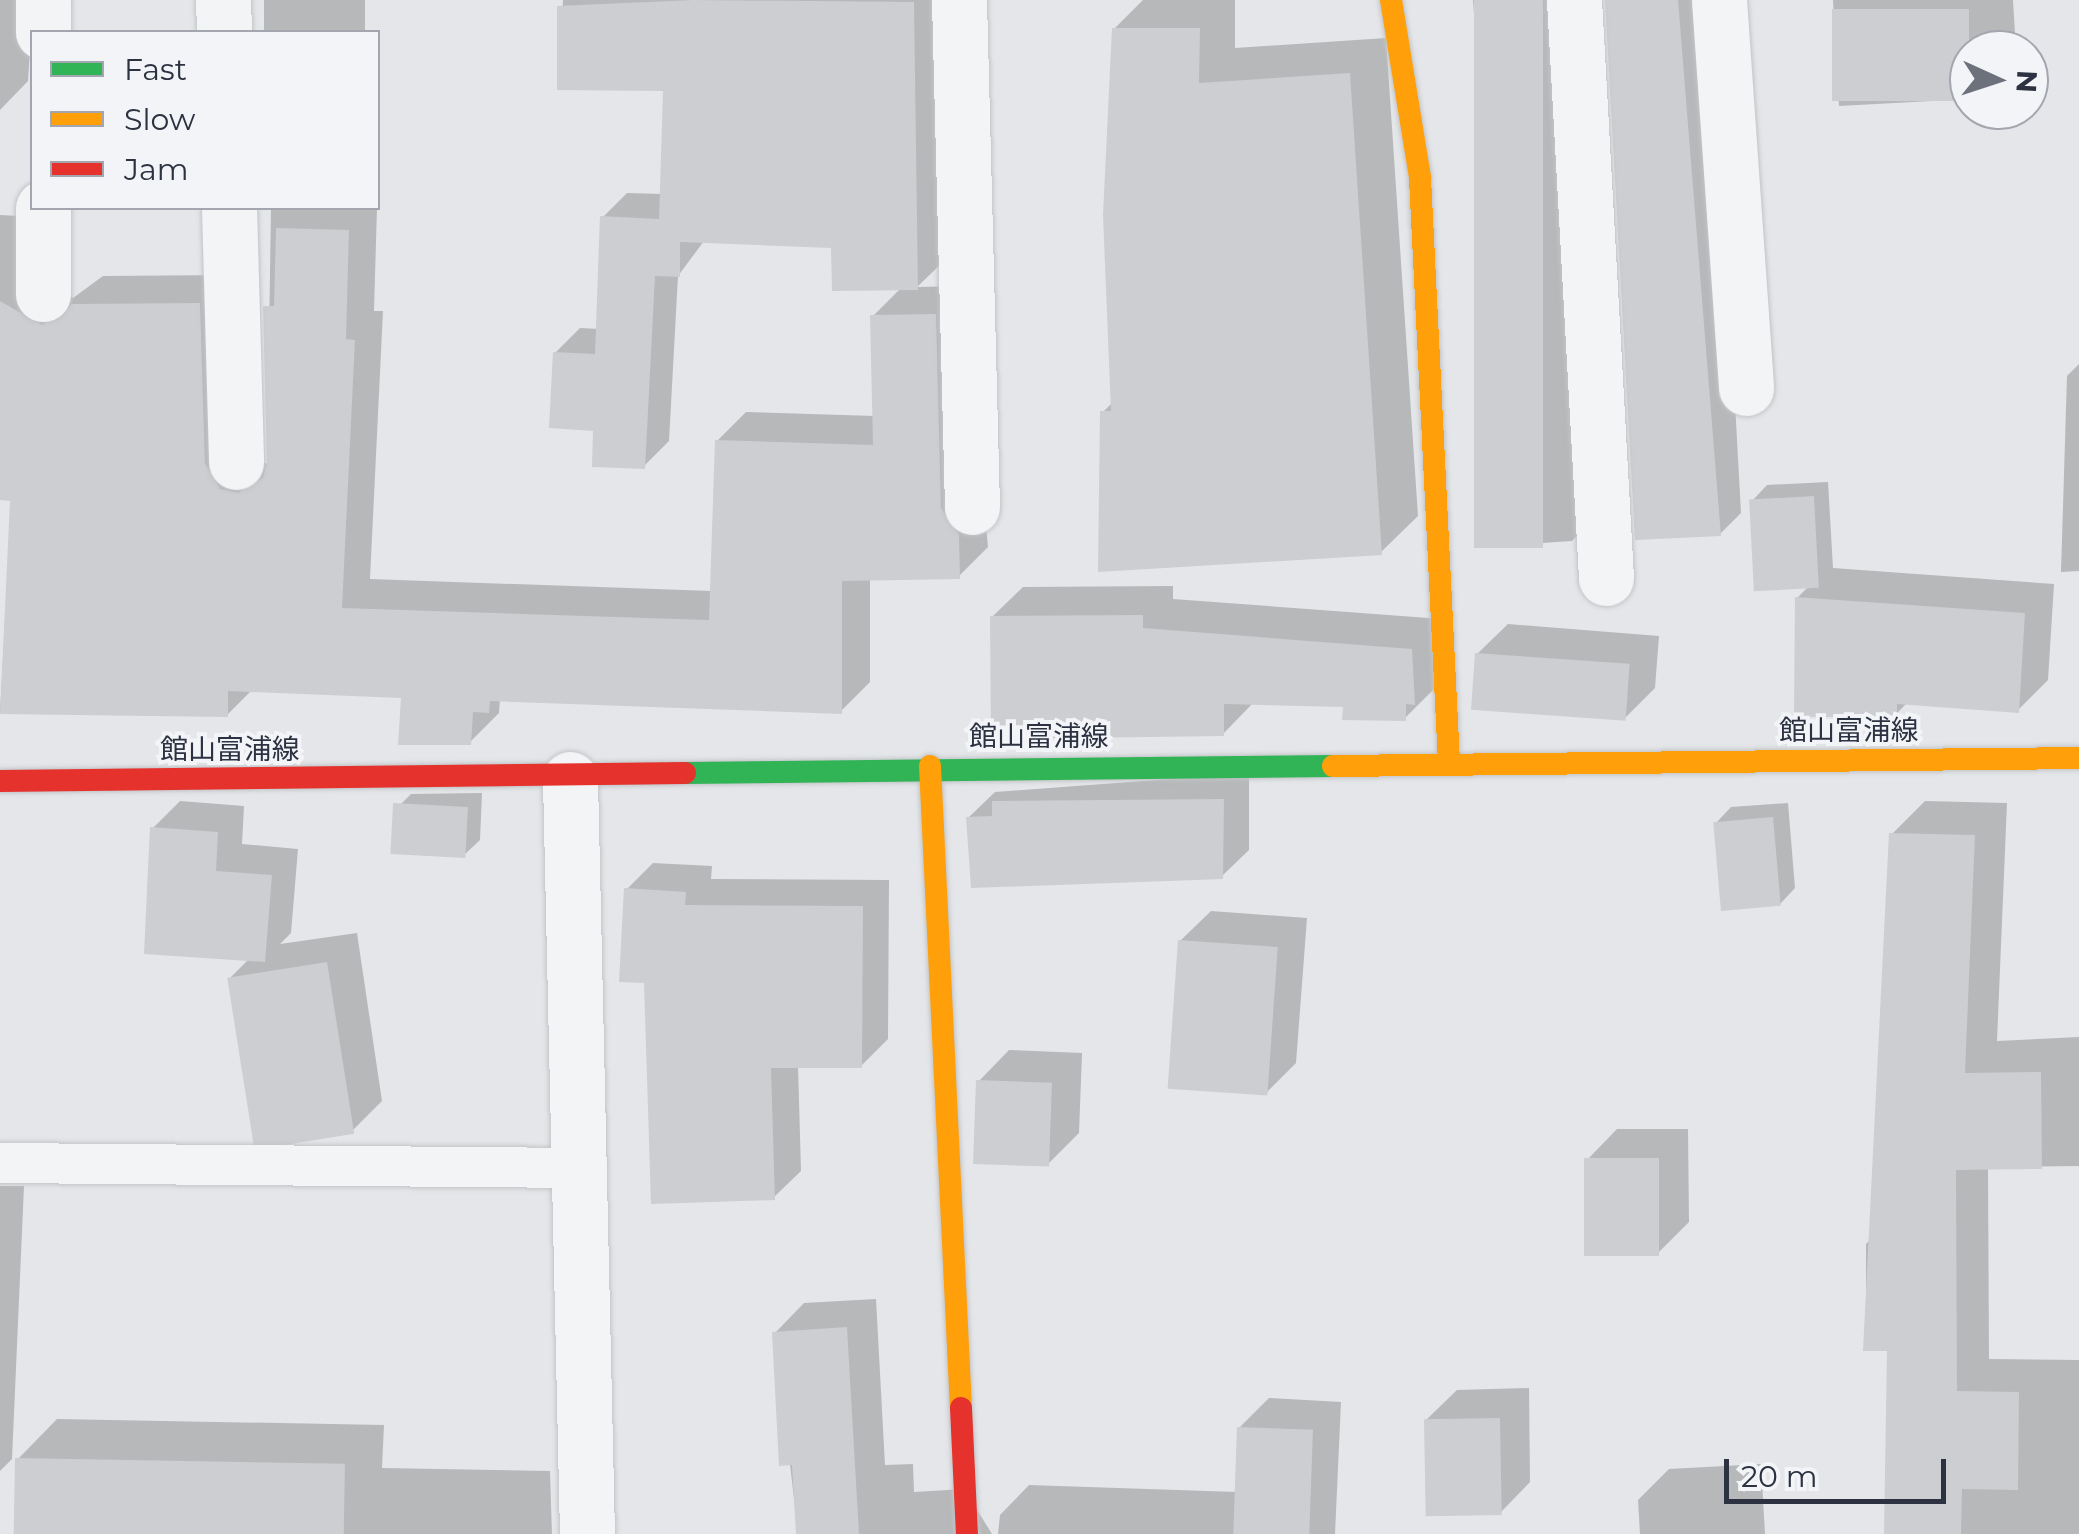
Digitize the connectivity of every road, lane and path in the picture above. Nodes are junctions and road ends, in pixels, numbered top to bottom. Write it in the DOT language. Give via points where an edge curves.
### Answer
graph roads {
  1 [pos="43,0"];
  2 [pos="223,0"];
  3 [pos="960,0"];
  4 [pos="1392,0"];
  5 [pos="1574,0"];
  6 [pos="1720,0"];
  7 [pos="43,30"];
  8 [pos="224,30"];
  9 [pos="43,210"];
  10 [pos="229,210"];
  11 [pos="43,294"];
  12 [pos="1746,388"];
  13 [pos="236,462"];
  14 [pos="972,507"];
  15 [pos="1606,578"];
  16 [pos="2079,758"];
  17 [pos="1450,763"];
  18 [pos="930,766"];
  19 [pos="570,779"];
  20 [pos="0,781"];
  21 [pos="0,1162"];
  22 [pos="580,1168"];
  23 [pos="587,1534"];
  24 [pos="967,1534"];
  1 -- 7 [label="street"];
  2 -- 8 [label="street"];
  3 -- 14 [label="street"];
  4 -- 17 [label="main road" via="1420,178"];
  5 -- 15 [label="street"];
  6 -- 12 [label="street"];
  9 -- 11 [label="street"];
  10 -- 13 [label="street"];
  16 -- 17 [label="main road, 館山富浦線"];
  17 -- 18 [label="main road, 館山富浦線"];
  18 -- 19 [label="main road, 館山富浦線"];
  18 -- 24 [label="main road"];
  19 -- 20 [label="main road, 館山富浦線"];
  19 -- 22 [label="street"];
  21 -- 22 [label="lane"];
  22 -- 23 [label="street"];
}
